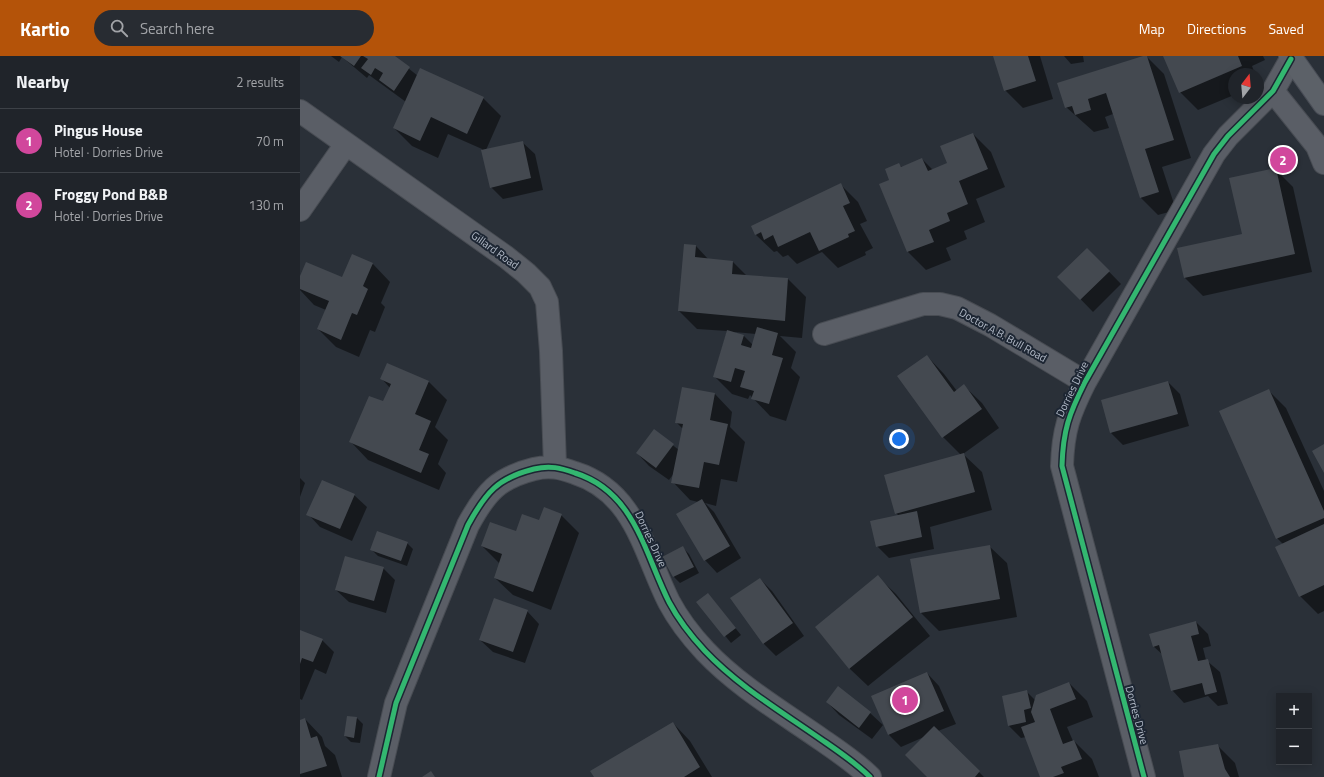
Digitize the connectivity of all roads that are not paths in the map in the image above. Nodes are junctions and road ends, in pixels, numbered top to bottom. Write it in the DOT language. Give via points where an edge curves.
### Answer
graph roads {
  1 [pos="1291,57"];
  2 [pos="1273,91"];
  3 [pos="1324,104"];
  4 [pos="300,111"];
  5 [pos="346,144"];
  6 [pos="1324,163"];
  7 [pos="300,210"];
  8 [pos="824,334"];
  9 [pos="1085,382"];
  10 [pos="555,466"];
  11 [pos="380,777"];
  12 [pos="870,777"];
  13 [pos="1144,777"];
  1 -- 2 [label="street, Dorries Drive"];
  1 -- 3 [label="main road"];
  2 -- 6 [label="street" via="1317,146"];
  2 -- 9 [label="street, Dorries Drive" via="1228,136 1214,154"];
  4 -- 5 [label="street, Gillard Road"];
  5 -- 7 [label="street"];
  5 -- 10 [label="street, Gillard Road" via="506,257 540,288 548,309"];
  8 -- 9 [label="street, Doctor A.B. Bull Road" via="923,304 940,304 957,308 990,325"];
  9 -- 13 [label="street, Dorries Drive" via="1065,426 1062,466"];
  10 -- 11 [label="street, Dorries Drive" via="523,472 505,480 489,492 468,524 396,703"];
  10 -- 12 [label="street, Dorries Drive" via="603,485 618,499 633,522 670,603 705,651 738,680 848,758"];
}
